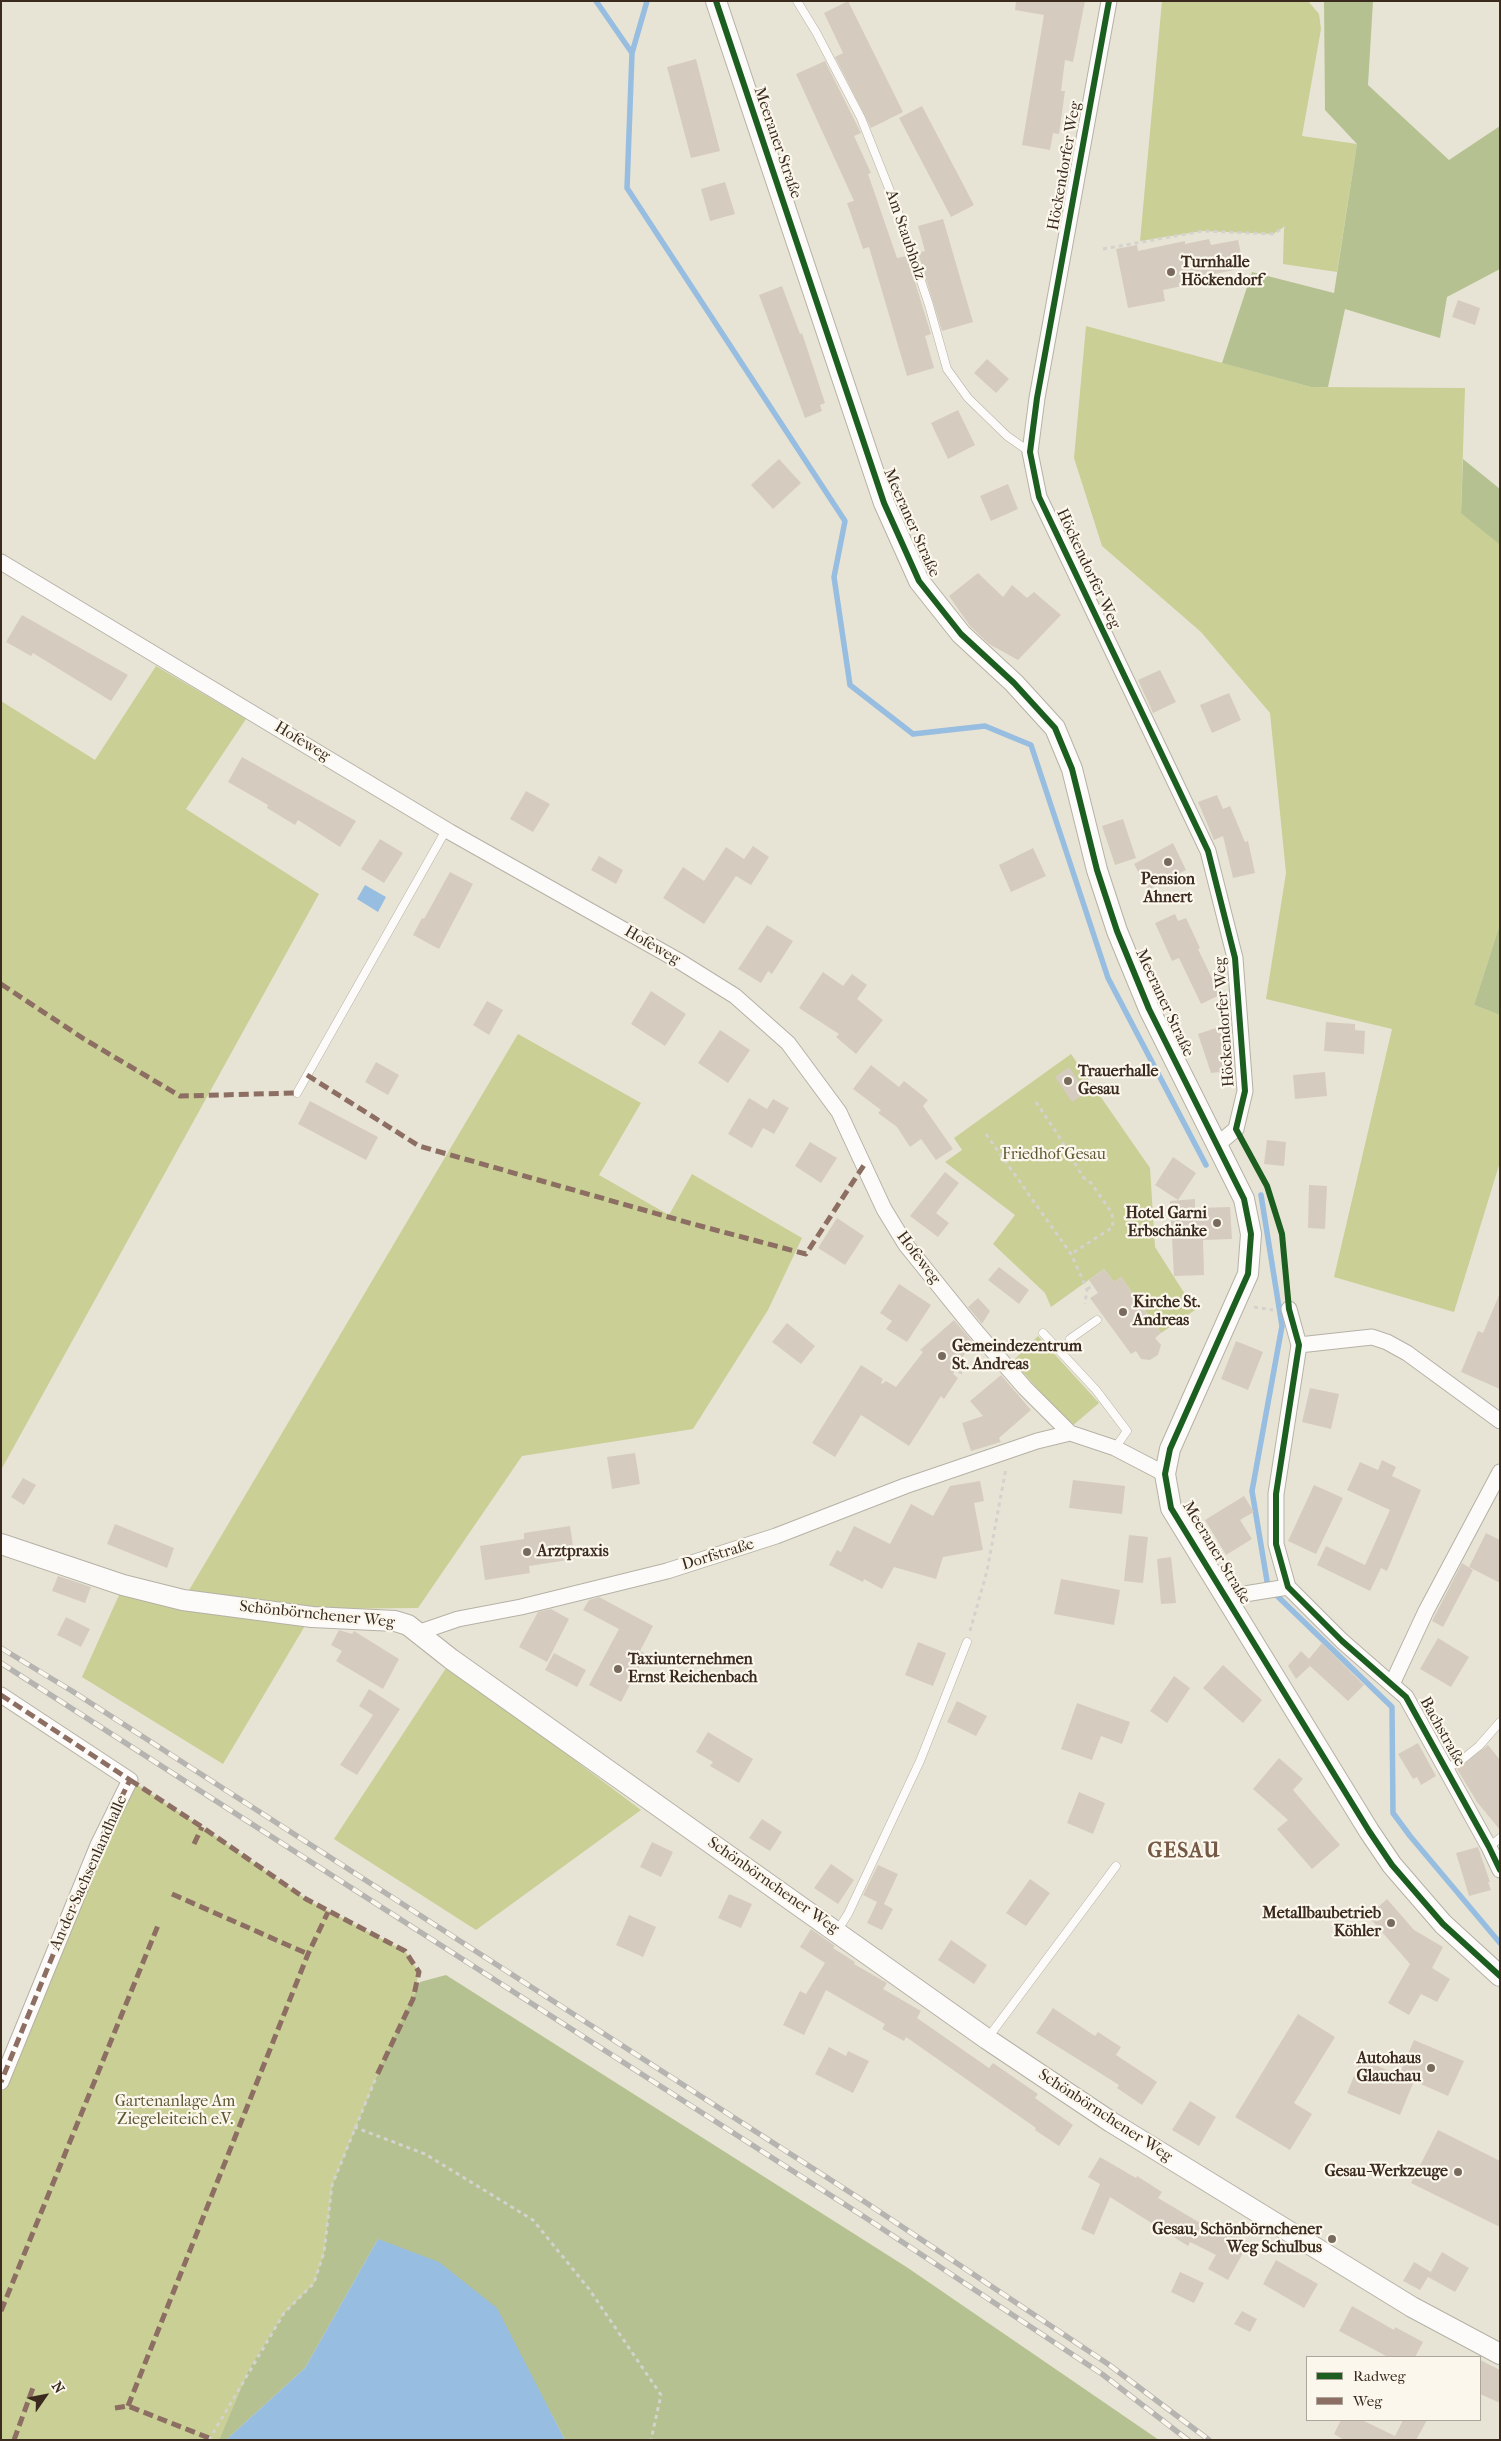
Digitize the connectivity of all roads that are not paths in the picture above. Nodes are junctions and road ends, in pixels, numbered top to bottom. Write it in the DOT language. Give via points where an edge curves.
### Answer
graph roads {
  1 [pos="716,1"];
  2 [pos="797,1"];
  3 [pos="1109,1"];
  4 [pos="1030,452"];
  5 [pos="1,562"];
  6 [pos="446,830"];
  7 [pos="297,1093"];
  8 [pos="1218,1144"];
  9 [pos="1290,1310"];
  10 [pos="1097,1320"];
  11 [pos="1043,1333"];
  12 [pos="1070,1339"];
  13 [pos="1299,1344"];
  14 [pos="1500,1421"];
  15 [pos="1070,1433"];
  16 [pos="1115,1448"];
  17 [pos="1500,1472"];
  18 [pos="1165,1474"];
  19 [pos="1,1544"];
  20 [pos="1283,1588"];
  21 [pos="1226,1597"];
  22 [pos="420,1632"];
  23 [pos="967,1642"];
  24 [pos="1392,1684"];
  25 [pos="1,1695"];
  26 [pos="1500,1722"];
  27 [pos="1446,1769"];
  28 [pos="1494,1842"];
  29 [pos="1116,1866"];
  30 [pos="1500,1870"];
  31 [pos="837,1930"];
  32 [pos="1500,1976"];
  33 [pos="987,2039"];
  34 [pos="1,2082"];
  35 [pos="1500,2354"];
  1 -- 8 [label="street, Meeraner Straße" via="884,504 919,581 961,634 1014,683 1055,728 1072,769 1116,932 1149,1009"];
  2 -- 4 [label="lane, Am Staubholz" via="861,118 896,206 947,369 968,398 1007,436"];
  3 -- 4 [label="street, Höckendorfer Weg"];
  4 -- 8 [label="street, Höckendorfer Weg" via="1039,497 1208,850 1235,958 1245,1091 1236,1129"];
  5 -- 6 [label="street, Hofeweg"];
  6 -- 7 [label="lane"];
  6 -- 15 [label="street, Hofeweg" via="727,991 788,1043 839,1112 884,1209 906,1245 990,1348"];
  8 -- 18 [label="street, Meeraner Straße" via="1244,1199 1251,1234 1248,1274 1170,1449"];
  9 -- 13 [label="street, Bachstraße"];
  10 -- 12 [label="lane"];
  11 -- 16 [label="lane" via="1096,1390 1127,1431"];
  13 -- 14 [label="street" via="1372,1337 1386,1342 1407,1353"];
  13 -- 20 [label="street, Bachstraße" via="1276,1494 1276,1544"];
  15 -- 16 [label="street, Hofeweg"];
  15 -- 22 [label="street, Dorfstraße" via="905,1486 776,1536 676,1568 521,1607 458,1619"];
  16 -- 18 [label="street, Hofeweg"];
  17 -- 24 [label="street" via="1426,1611"];
  18 -- 21 [label="street, Meeraner Straße" via="1170,1508"];
  19 -- 22 [label="street, Schönbörnchener Weg" via="123,1585 183,1600 312,1617 395,1621"];
  20 -- 21 [label="street"];
  20 -- 24 [label="street, Bachstraße"];
  21 -- 32 [label="street, Meeraner Straße" via="1392,1865 1443,1924"];
  22 -- 31 [label="street, Schönbörnchener Weg" via="451,1660"];
  23 -- 31 [label="lane" via="920,1761 848,1914"];
  24 -- 27 [label="street, Bachstraße" via="1406,1697"];
  25 -- 34 [label="street, An der Sachsenlandhalle" via="130,1780 98,1845"];
  26 -- 27 [label="lane" via="1479,1746"];
  27 -- 28 [label="street, Bachstraße"];
  28 -- 30 [label="street, Bachstraße"];
  29 -- 33 [label="lane"];
  31 -- 33 [label="street, Schönbörnchener Weg"];
  33 -- 35 [label="street, Schönbörnchener Weg" via="1134,2136 1412,2307"];
}
